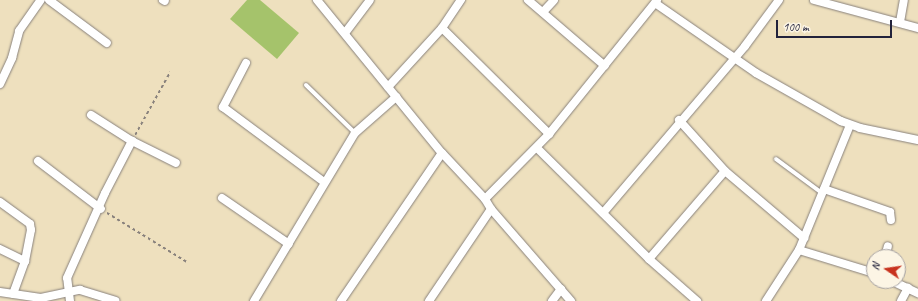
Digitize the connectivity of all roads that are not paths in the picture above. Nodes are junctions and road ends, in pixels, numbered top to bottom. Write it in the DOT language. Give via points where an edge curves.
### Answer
graph roads {
  1 [pos="41,0"];
  2 [pos="49,0"];
  3 [pos="317,0"];
  4 [pos="370,0"];
  5 [pos="461,0"];
  6 [pos="528,0"];
  7 [pos="554,0"];
  8 [pos="779,0"];
  9 [pos="814,0"];
  10 [pos="904,0"];
  11 [pos="656,2"];
  12 [pos="544,12"];
  13 [pos="900,22"];
  14 [pos="442,28"];
  15 [pos="918,28"];
  16 [pos="345,33"];
  17 [pos="107,43"];
  18 [pos="734,58"];
  19 [pos="246,63"];
  20 [pos="604,66"];
  21 [pos="0,84"];
  22 [pos="306,85"];
  23 [pos="388,87"];
  24 [pos="396,97"];
  25 [pos="91,115"];
  26 [pos="679,120"];
  27 [pos="850,125"];
  28 [pos="355,133"];
  29 [pos="549,134"];
  30 [pos="918,140"];
  31 [pos="132,142"];
  32 [pos="537,148"];
  33 [pos="442,153"];
  34 [pos="776,159"];
  35 [pos="38,160"];
  36 [pos="176,163"];
  37 [pos="725,171"];
  38 [pos="324,182"];
  39 [pos="823,191"];
  40 [pos="222,198"];
  41 [pos="485,199"];
  42 [pos="0,202"];
  43 [pos="100,208"];
  44 [pos="491,209"];
  45 [pos="602,212"];
  46 [pos="891,220"];
  47 [pos="804,238"];
  48 [pos="289,244"];
  49 [pos="888,246"];
  50 [pos="0,249"];
  51 [pos="887,249"];
  52 [pos="799,250"];
  53 [pos="649,259"];
  54 [pos="25,261"];
  55 [pos="866,271"];
  56 [pos="908,288"];
  57 [pos="561,289"];
  58 [pos="68,291"];
  59 [pos="0,292"];
  60 [pos="918,293"];
  61 [pos="13,294"];
  62 [pos="70,301"];
  63 [pos="115,301"];
  64 [pos="254,301"];
  65 [pos="341,301"];
  66 [pos="429,301"];
  67 [pos="552,301"];
  68 [pos="571,301"];
  69 [pos="697,301"];
  70 [pos="766,301"];
  71 [pos="901,301"];
  1 -- 21 [label="street" via="19,31 12,58"];
  2 -- 17 [label="street"];
  3 -- 16 [label="street"];
  4 -- 16 [label="street"];
  5 -- 14 [label="street"];
  6 -- 12 [label="street"];
  7 -- 12 [label="street"];
  8 -- 18 [label="street"];
  9 -- 13 [label="street" via="848,11"];
  10 -- 13 [label="street"];
  11 -- 18 [label="street"];
  11 -- 20 [label="street"];
  12 -- 20 [label="street"];
  13 -- 15 [label="street"];
  14 -- 23 [label="street"];
  14 -- 29 [label="street"];
  16 -- 23 [label="street"];
  18 -- 26 [label="street"];
  18 -- 27 [label="street" via="804,102"];
  19 -- 38 [label="street" via="223,102 223,107"];
  20 -- 29 [label="street"];
  22 -- 28 [label="lane"];
  23 -- 24 [label="street"];
  24 -- 28 [label="street"];
  24 -- 33 [label="street"];
  25 -- 31 [label="street"];
  26 -- 37 [label="street"];
  26 -- 45 [label="street"];
  27 -- 30 [label="street"];
  27 -- 39 [label="street"];
  28 -- 38 [label="street"];
  29 -- 32 [label="street"];
  31 -- 36 [label="street"];
  31 -- 43 [label="street" via="105,193"];
  32 -- 41 [label="street"];
  32 -- 45 [label="street"];
  33 -- 41 [label="street"];
  33 -- 65 [label="street"];
  34 -- 39 [label="lane"];
  35 -- 43 [label="street"];
  37 -- 47 [label="street"];
  37 -- 53 [label="street"];
  38 -- 48 [label="street"];
  39 -- 46 [label="street" via="890,212"];
  39 -- 47 [label="street"];
  40 -- 48 [label="street"];
  41 -- 44 [label="street"];
  42 -- 54 [label="street" via="30,224 30,241"];
  43 -- 58 [label="street" via="67,278"];
  44 -- 57 [label="street"];
  44 -- 66 [label="street"];
  45 -- 53 [label="street"];
  47 -- 52 [label="street"];
  48 -- 64 [label="street"];
  49 -- 51 [label="street"];
  50 -- 54 [label="street"];
  52 -- 55 [label="street"];
  52 -- 70 [label="street"];
  53 -- 69 [label="street"];
  54 -- 61 [label="street"];
  56 -- 60 [label="street"];
  56 -- 71 [label="street"];
  57 -- 67 [label="street"];
  57 -- 68 [label="street"];
  58 -- 61 [label="street" via="41,298"];
  58 -- 62 [label="street"];
  58 -- 63 [label="street" via="80,290"];
  59 -- 61 [label="street"];
}
